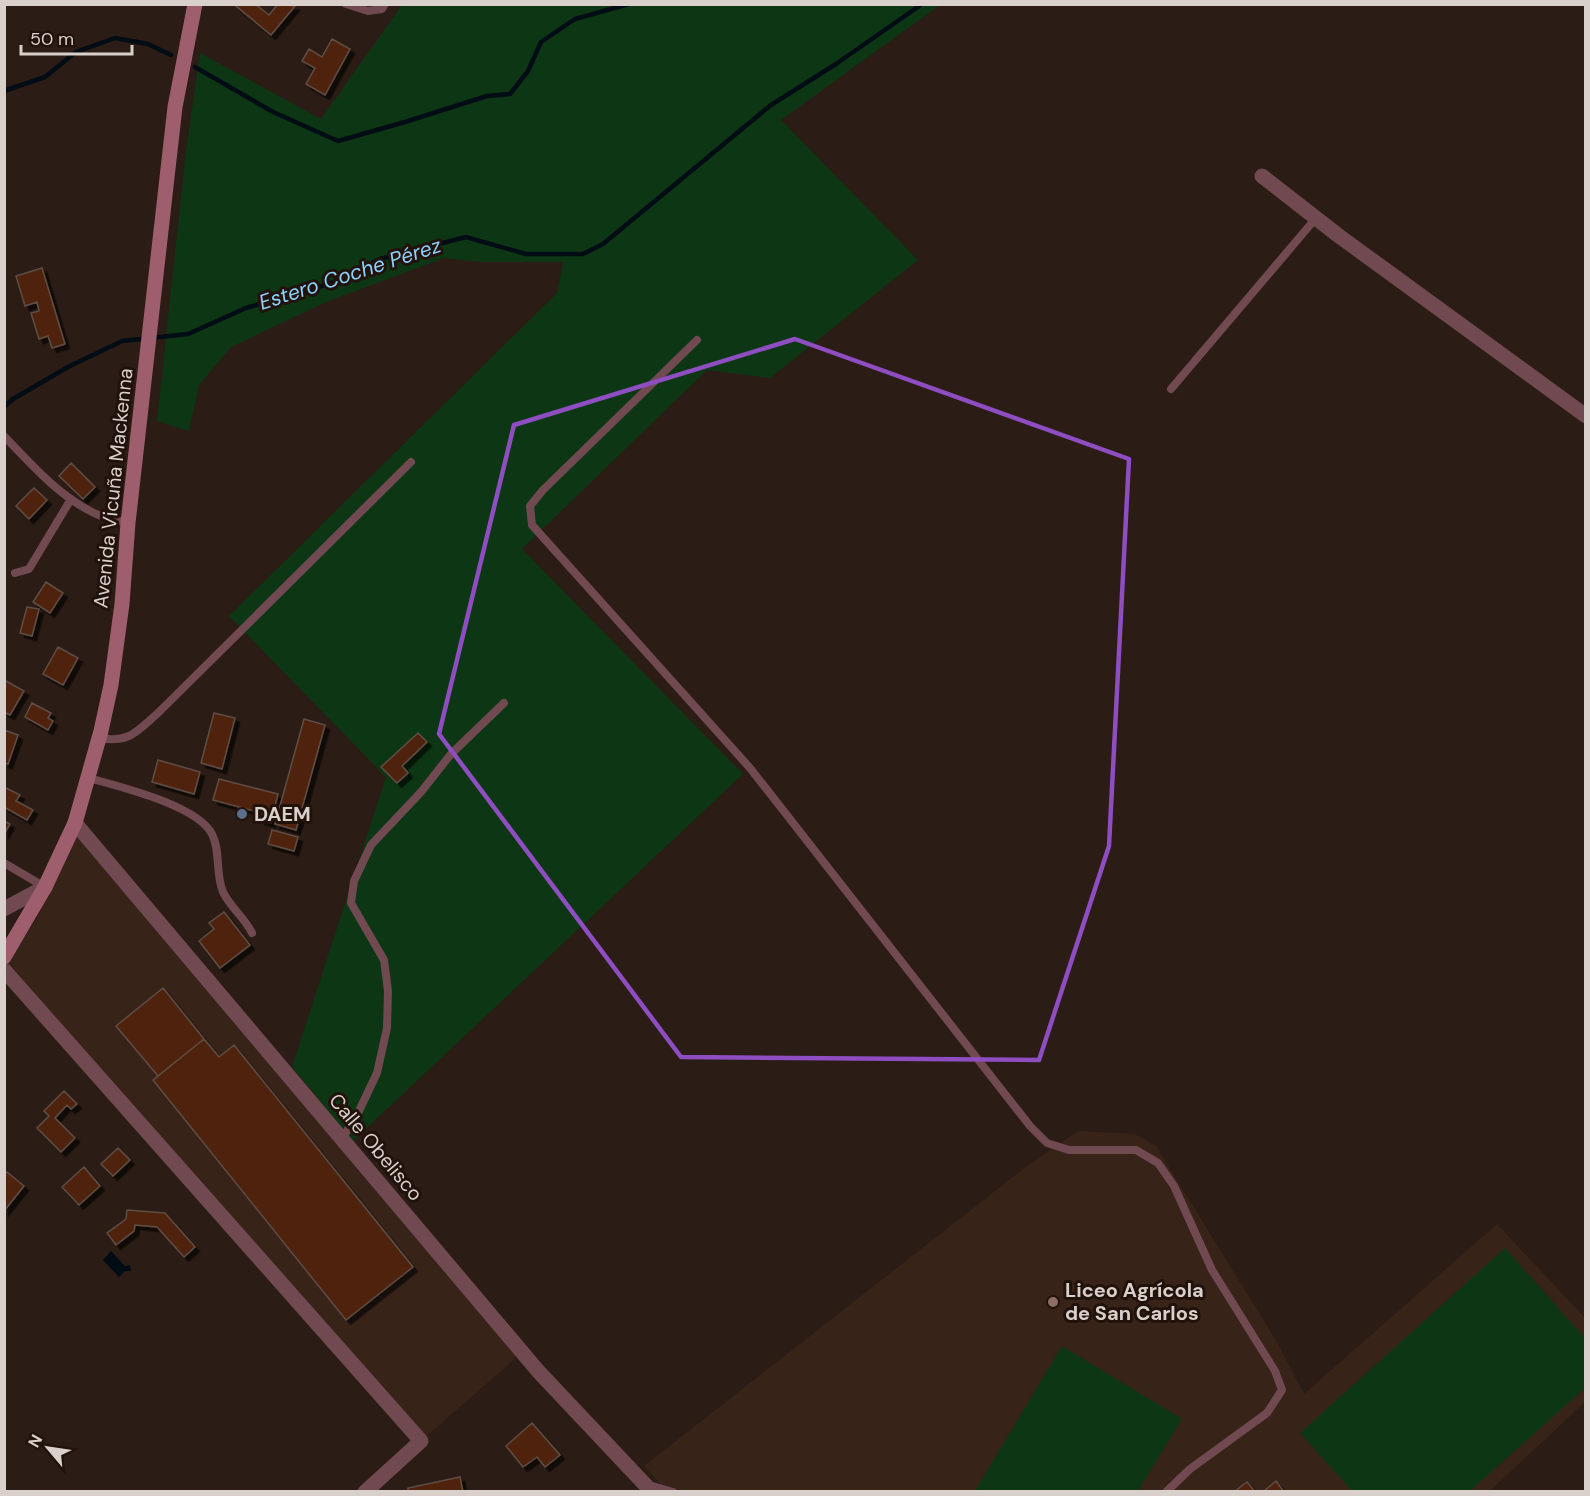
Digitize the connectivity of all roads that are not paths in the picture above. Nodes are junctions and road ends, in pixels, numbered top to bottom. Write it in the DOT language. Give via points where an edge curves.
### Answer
graph roads {
  1 [pos="195,4"];
  2 [pos="346,4"];
  3 [pos="385,4"];
  4 [pos="1262,176"];
  5 [pos="1316,218"];
  6 [pos="697,340"];
  7 [pos="1171,389"];
  8 [pos="1586,416"];
  9 [pos="4,436"];
  10 [pos="411,462"];
  11 [pos="71,499"];
  12 [pos="129,523"];
  13 [pos="15,573"];
  14 [pos="504,703"];
  15 [pos="99,738"];
  16 [pos="89,778"];
  17 [pos="75,823"];
  18 [pos="4,863"];
  19 [pos="45,887"];
  20 [pos="4,909"];
  21 [pos="252,933"];
  22 [pos="4,957"];
  23 [pos="4,970"];
  24 [pos="342,1139"];
  25 [pos="649,1488"];
  26 [pos="365,1491"];
  27 [pos="673,1491"];
  28 [pos="1166,1491"];
  1 -- 12 [label="main road, Avenida Vicuña Mackenna" via="175,106"];
  2 -- 3 [label="lane" via="368,11 382,9"];
  4 -- 5 [label="street"];
  5 -- 7 [label="lane"];
  5 -- 8 [label="street"];
  6 -- 28 [label="lane" via="543,490 530,506 532,525 750,768 1030,1126 1047,1143 1069,1150 1136,1150 1158,1163 1174,1186 1212,1270 1275,1371 1282,1390 1267,1413"];
  9 -- 11 [label="lane"];
  10 -- 15 [label="lane" via="158,713 131,736 116,741"];
  11 -- 12 [label="lane" via="94,513"];
  11 -- 13 [label="lane" via="29,569"];
  12 -- 15 [label="main road, Avenida Vicuña Mackenna" via="117,644"];
  14 -- 24 [label="lane" via="451,754 371,845 354,881 351,903 384,960 387,1028 377,1073"];
  15 -- 16 [label="main road, Avenida Vicuña Mackenna"];
  16 -- 17 [label="main road, Avenida Vicuña Mackenna"];
  16 -- 21 [label="lane" via="178,807 211,831 218,849 223,892"];
  17 -- 19 [label="main road, Avenida Vicuña Mackenna"];
  17 -- 24 [label="street, Calle Obelisco"];
  18 -- 19 [label="lane"];
  19 -- 20 [label="street"];
  19 -- 22 [label="main road, Avenida Vicuña Mackenna"];
  23 -- 26 [label="street" via="421,1441"];
  24 -- 25 [label="street, Calle Obelisco" via="538,1371"];
  25 -- 27 [label="lane"];
}
